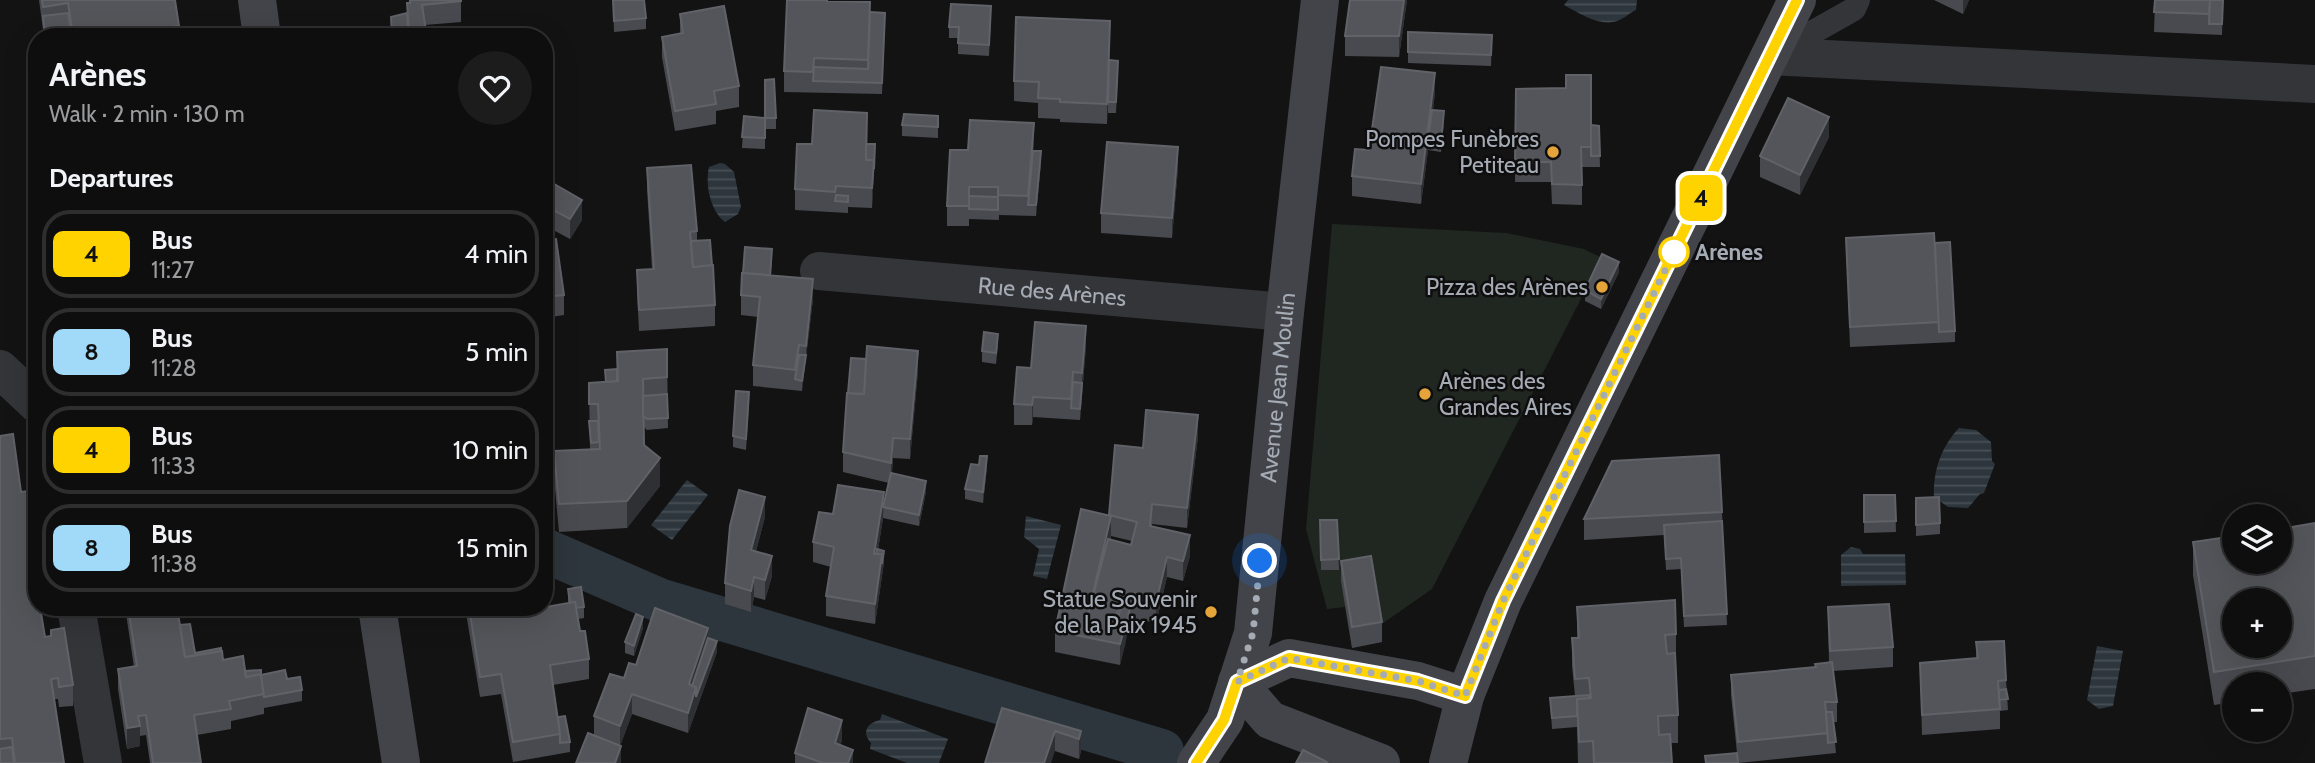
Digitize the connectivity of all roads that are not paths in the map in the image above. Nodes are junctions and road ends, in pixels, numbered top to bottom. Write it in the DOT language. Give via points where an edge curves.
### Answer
graph roads {
  1 [pos="257,0"];
  2 [pos="1320,0"];
  3 [pos="1797,0"];
  4 [pos="1858,0"];
  5 [pos="261,28"];
  6 [pos="1770,56"];
  7 [pos="2315,84"];
  8 [pos="819,271"];
  9 [pos="1285,312"];
  10 [pos="0,369"];
  11 [pos="28,395"];
  12 [pos="78,616"];
  13 [pos="378,616"];
  14 [pos="1237,682"];
  15 [pos="1465,696"];
  16 [pos="103,763"];
  17 [pos="401,763"];
  18 [pos="1196,763"];
  19 [pos="1381,763"];
  20 [pos="1448,763"];
  1 -- 5 [label="street"];
  2 -- 9 [label="street, Avenue Jean Moulin"];
  3 -- 6 [label="street"];
  4 -- 6 [label="lane" via="1854,9"];
  6 -- 7 [label="street"];
  6 -- 15 [label="street" via="1503,601"];
  8 -- 9 [label="street, Rue des Arènes"];
  9 -- 14 [label="street, Avenue Jean Moulin" via="1253,633"];
  10 -- 11 [label="street"];
  12 -- 16 [label="street"];
  13 -- 17 [label="street"];
  14 -- 15 [label="street" via="1289,658 1418,681"];
  14 -- 18 [label="street, Avenue Jean Moulin" via="1224,720"];
  14 -- 19 [label="street" via="1270,720"];
  15 -- 20 [label="street"];
}
